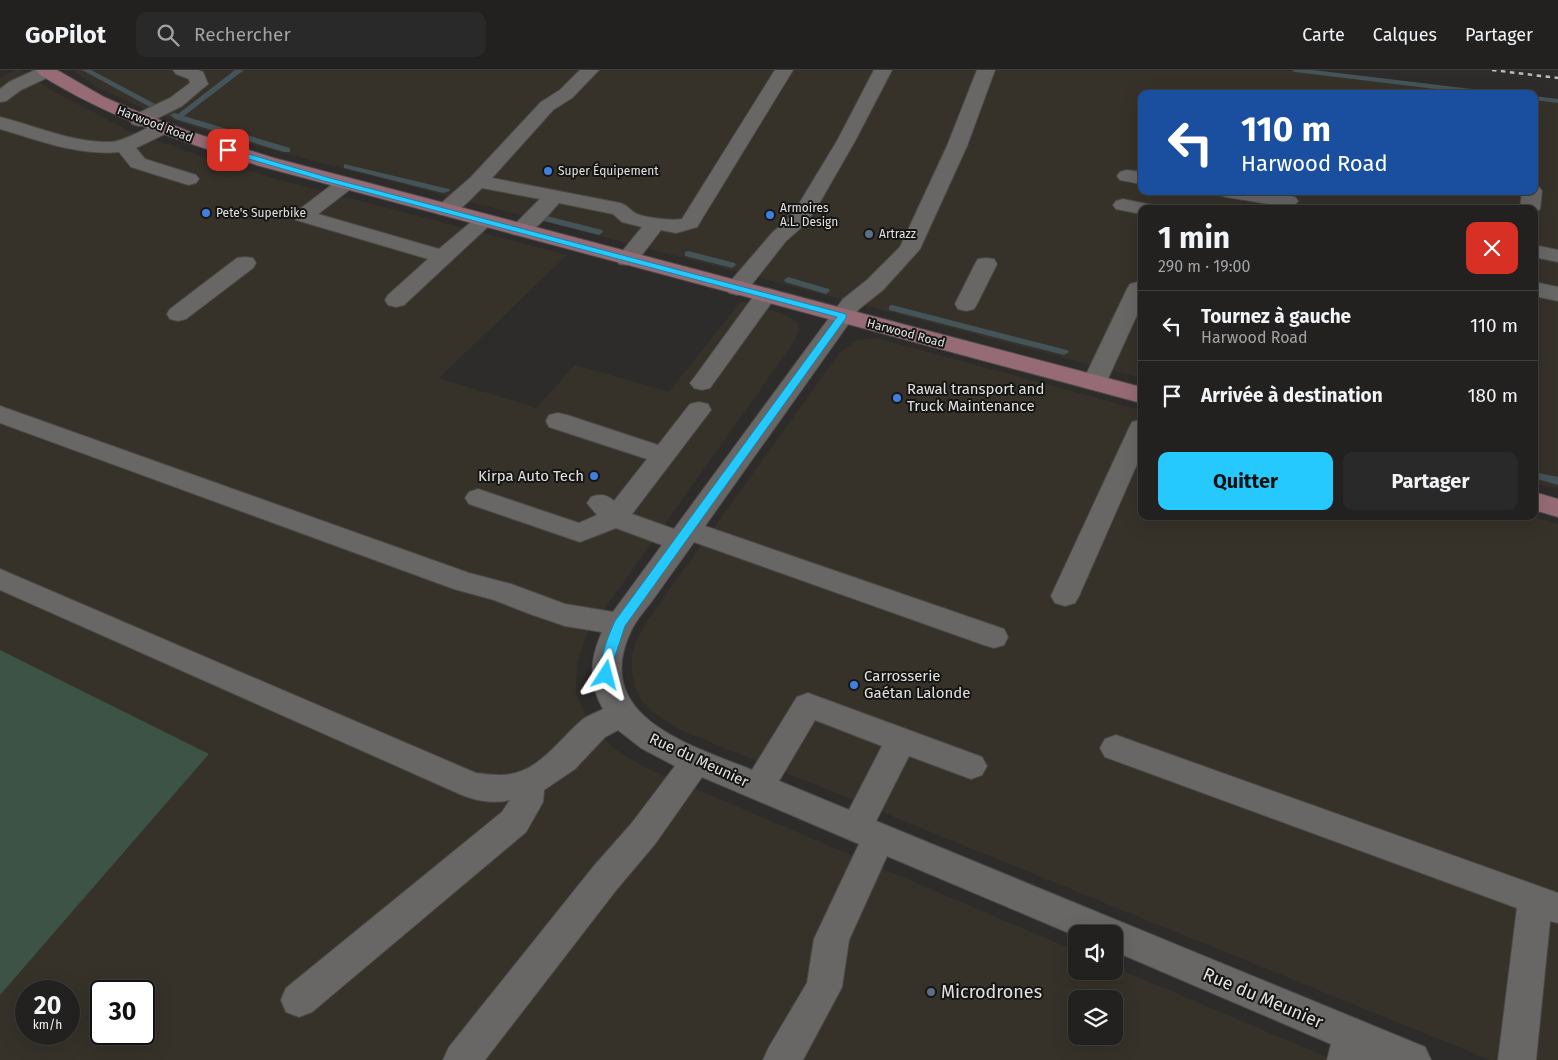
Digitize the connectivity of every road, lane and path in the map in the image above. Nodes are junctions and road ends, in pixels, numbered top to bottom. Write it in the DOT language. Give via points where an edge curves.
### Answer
graph roads {
  1 [pos="590,70"];
  2 [pos="784,70"];
  3 [pos="883,70"];
  4 [pos="986,70"];
  5 [pos="46,71"];
  6 [pos="196,72"];
  7 [pos="0,97"];
  8 [pos="139,120"];
  9 [pos="0,123"];
  10 [pos="162,128"];
  11 [pos="124,146"];
  12 [pos="189,179"];
  13 [pos="478,181"];
  14 [pos="345,184"];
  15 [pos="1254,195"];
  16 [pos="554,196"];
  17 [pos="1289,200"];
  18 [pos="1123,205"];
  19 [pos="1138,208"];
  20 [pos="445,210"];
  21 [pos="484,221"];
  22 [pos="656,223"];
  23 [pos="519,230"];
  24 [pos="1538,252"];
  25 [pos="1558,256"];
  26 [pos="443,257"];
  27 [pos="627,259"];
  28 [pos="245,263"];
  29 [pos="986,264"];
  30 [pos="737,288"];
  31 [pos="1538,290"];
  32 [pos="1138,291"];
  33 [pos="1558,294"];
  34 [pos="766,295"];
  35 [pos="396,300"];
  36 [pos="966,304"];
  37 [pos="178,314"];
  38 [pos="843,316"];
  39 [pos="702,383"];
  40 [pos="1094,383"];
  41 [pos="1138,394"];
  42 [pos="699,410"];
  43 [pos="0,414"];
  44 [pos="558,421"];
  45 [pos="1138,435"];
  46 [pos="663,456"];
  47 [pos="478,498"];
  48 [pos="1538,502"];
  49 [pos="1558,508"];
  50 [pos="608,511"];
  51 [pos="684,536"];
  52 [pos="0,578"];
  53 [pos="1065,596"];
  54 [pos="620,624"];
  55 [pos="994,637"];
  56 [pos="623,713"];
  57 [pos="901,740"];
  58 [pos="1116,748"];
  59 [pos="696,761"];
  60 [pos="971,766"];
  61 [pos="529,783"];
  62 [pos="759,787"];
  63 [pos="867,832"];
  64 [pos="1547,904"];
  65 [pos="1090,925"];
  66 [pos="1123,939"];
  67 [pos="299,1000"];
  68 [pos="1349,1047"];
  69 [pos="462,1060"];
  70 [pos="782,1060"];
  71 [pos="1412,1060"];
  72 [pos="1517,1060"];
  1 -- 13 [label="street" via="566,94 547,106"];
  2 -- 22 [label="street" via="690,223 676,226"];
  3 -- 30 [label="street" via="806,209"];
  4 -- 38 [label="street, Rue du Meunier" via="957,146 909,249 851,304"];
  5 -- 7 [label="street"];
  5 -- 8 [label="main road, Harwood Road"];
  6 -- 8 [label="street" via="199,84 193,90 166,108"];
  8 -- 10 [label="main road, Harwood Road"];
  9 -- 11 [label="street" via="78,144"];
  10 -- 11 [label="street"];
  10 -- 14 [label="main road, Harwood Road"];
  11 -- 12 [label="street" via="138,162"];
  13 -- 16 [label="street"];
  13 -- 20 [label="street"];
  14 -- 20 [label="main road, Harwood Road"];
  14 -- 26 [label="street" via="303,216"];
  15 -- 17 [label="street"];
  16 -- 22 [label="street" via="620,209 629,218"];
  16 -- 23 [label="street"];
  18 -- 19 [label="street"];
  20 -- 21 [label="main road, Harwood Road"];
  21 -- 23 [label="main road, Harwood Road"];
  21 -- 26 [label="street"];
  22 -- 27 [label="street"];
  23 -- 27 [label="main road, Harwood Road"];
  24 -- 25 [label="street"];
  26 -- 35 [label="street"];
  27 -- 30 [label="main road, Harwood Road"];
  28 -- 37 [label="street"];
  29 -- 36 [label="street"];
  30 -- 34 [label="main road, Harwood Road"];
  31 -- 33 [label="street"];
  32 -- 40 [label="street"];
  34 -- 38 [label="main road, Harwood Road"];
  34 -- 39 [label="street"];
  38 -- 40 [label="main road, Harwood Road"];
  38 -- 51 [label="street, Rue du Meunier"];
  40 -- 41 [label="main road, Harwood Road"];
  42 -- 46 [label="street"];
  43 -- 54 [label="street" via="464,582 565,615"];
  44 -- 46 [label="street"];
  45 -- 53 [label="street"];
  46 -- 50 [label="street"];
  47 -- 50 [label="street" via="580,533"];
  48 -- 49 [label="main road"];
  50 -- 51 [label="street"];
  51 -- 54 [label="street, Rue du Meunier"];
  51 -- 55 [label="street"];
  52 -- 61 [label="street" via="473,786 501,789"];
  54 -- 56 [label="street, Rue du Meunier" via="606,675 610,691"];
  56 -- 59 [label="street, Rue du Meunier" via="647,737"];
  56 -- 61 [label="street" via="594,728 564,760"];
  57 -- 60 [label="street"];
  57 -- 62 [label="street" via="808,705"];
  57 -- 63 [label="street"];
  58 -- 64 [label="street"];
  59 -- 62 [label="street, Rue du Meunier"];
  59 -- 69 [label="street"];
  61 -- 67 [label="street" via="527,802 514,822"];
  62 -- 63 [label="street, Rue du Meunier"];
  63 -- 65 [label="street, Rue du Meunier"];
  63 -- 70 [label="street" via="852,899 832,940 824,987"];
  64 -- 72 [label="street"];
  66 -- 68 [label="street, Rue du Meunier"];
  68 -- 71 [label="street, Rue du Meunier"];
}
